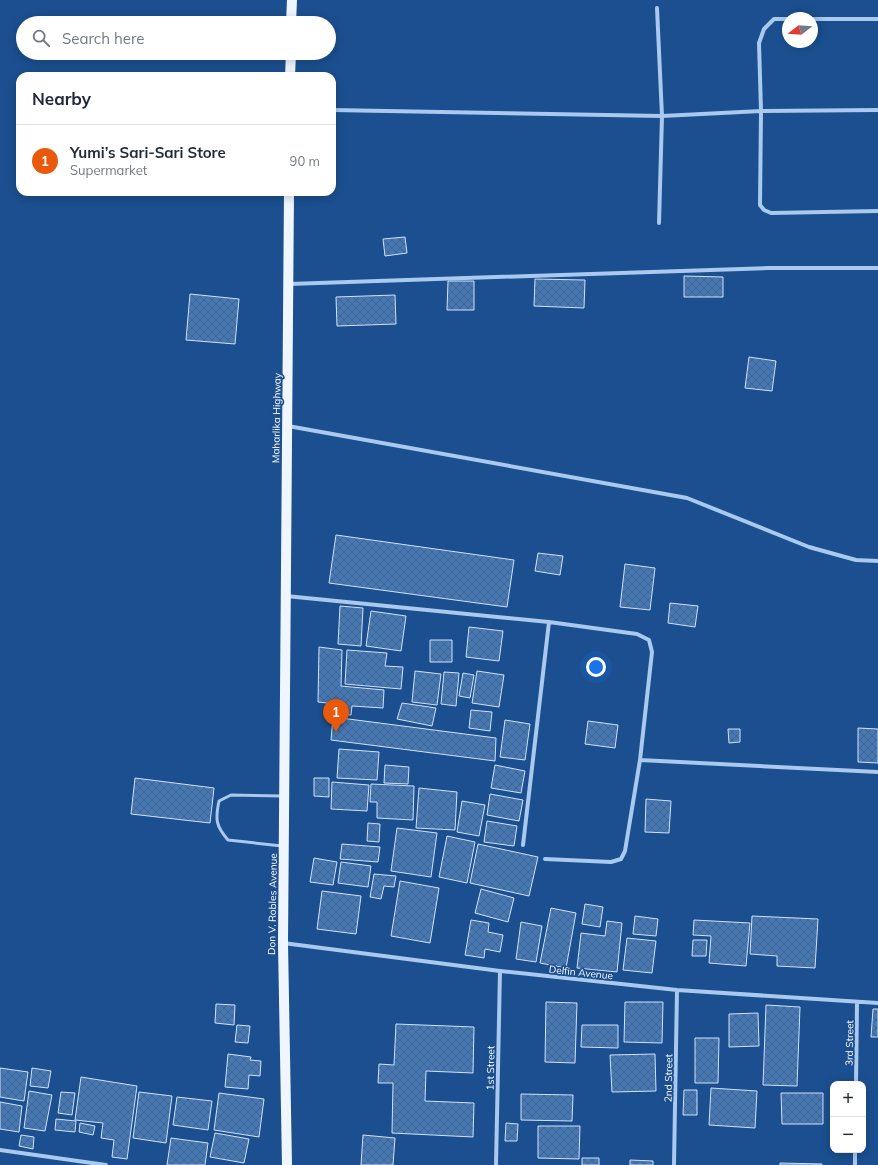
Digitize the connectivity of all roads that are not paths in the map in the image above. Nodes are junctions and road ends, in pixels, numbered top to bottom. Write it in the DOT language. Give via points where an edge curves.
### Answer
graph roads {
  1 [pos="292,0"];
  2 [pos="656,8"];
  3 [pos="291,16"];
  4 [pos="782,19"];
  5 [pos="818,19"];
  6 [pos="878,19"];
  7 [pos="290,60"];
  8 [pos="290,72"];
  9 [pos="336,110"];
  10 [pos="878,110"];
  11 [pos="761,111"];
  12 [pos="662,116"];
  13 [pos="289,196"];
  14 [pos="878,211"];
  15 [pos="659,223"];
  16 [pos="878,268"];
  17 [pos="289,284"];
  18 [pos="288,426"];
  19 [pos="878,561"];
  20 [pos="286,596"];
  21 [pos="548,622"];
  22 [pos="285,644"];
  23 [pos="640,760"];
  24 [pos="878,772"];
  25 [pos="284,796"];
  26 [pos="523,845"];
  27 [pos="285,846"];
  28 [pos="545,859"];
  29 [pos="283,943"];
  30 [pos="500,971"];
  31 [pos="677,990"];
  32 [pos="857,1003"];
  33 [pos="878,1003"];
  34 [pos="856,1081"];
  35 [pos="0,1150"];
  36 [pos="855,1153"];
  37 [pos="106,1165"];
  38 [pos="287,1165"];
  39 [pos="496,1165"];
  40 [pos="674,1165"];
  41 [pos="855,1165"];
  1 -- 3 [label="main road"];
  2 -- 12 [label="street"];
  4 -- 11 [label="street" via="774,19 764,29 759,43"];
  5 -- 6 [label="street"];
  7 -- 8 [label="main road"];
  9 -- 12 [label="street"];
  10 -- 11 [label="street"];
  11 -- 12 [label="street"];
  11 -- 14 [label="street" via="760,205 764,210 771,213"];
  12 -- 15 [label="street"];
  13 -- 17 [label="main road, Maharlika Highway"];
  16 -- 17 [label="street" via="768,268"];
  17 -- 18 [label="main road, Maharlika Highway"];
  18 -- 19 [label="street" via="687,498 809,547 856,560"];
  18 -- 20 [label="main road, Maharlika Highway"];
  20 -- 21 [label="street"];
  20 -- 22 [label="main road, Maharlika Highway"];
  21 -- 23 [label="street" via="637,634 649,640 652,652"];
  21 -- 26 [label="street"];
  22 -- 25 [label="main road, Don V. Robles Avenue"];
  23 -- 24 [label="street"];
  23 -- 28 [label="street" via="625,851 621,859 611,862"];
  25 -- 27 [label="main road, Don V. Robles Avenue"];
  25 -- 27 [label="lane" via="231,795 219,802 216,816 218,829 228,840"];
  27 -- 29 [label="main road, Don V. Robles Avenue"];
  29 -- 30 [label="street, Delfin Avenue"];
  29 -- 38 [label="main road, Don V. Robles Avenue"];
  30 -- 31 [label="street, Delfin Avenue"];
  30 -- 39 [label="street, 1st Street"];
  31 -- 32 [label="street, Delfin Avenue"];
  31 -- 40 [label="street, 2nd Street"];
  32 -- 33 [label="street, Delfin Avenue"];
  32 -- 34 [label="street, 3rd Street"];
  35 -- 37 [label="street"];
  36 -- 41 [label="street"];
}
